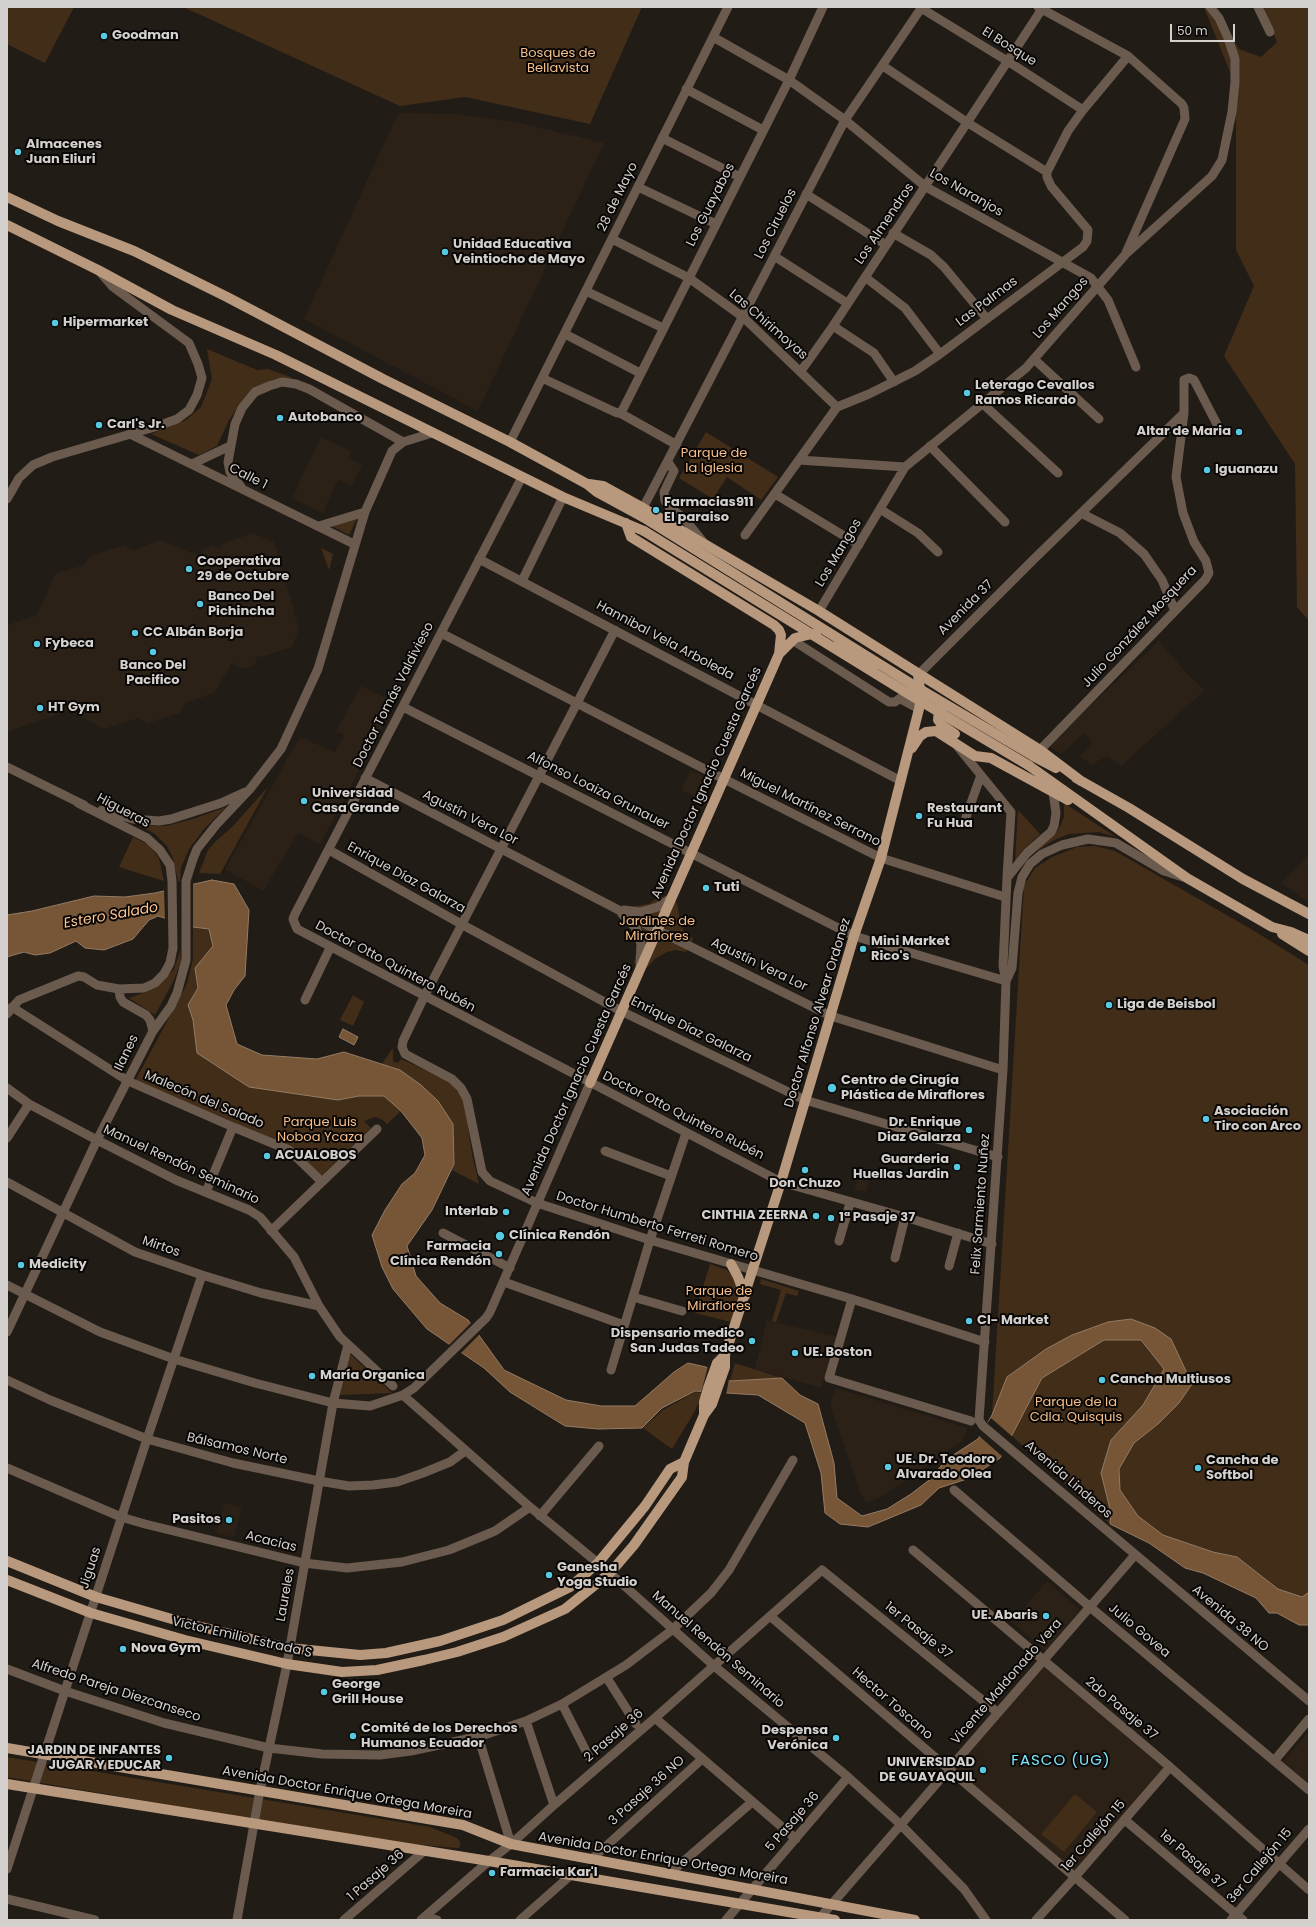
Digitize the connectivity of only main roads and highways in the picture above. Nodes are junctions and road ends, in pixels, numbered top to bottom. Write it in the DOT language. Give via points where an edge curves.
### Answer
graph roads {
  1 [pos="7,197"];
  2 [pos="7,225"];
  3 [pos="643,513"];
  4 [pos="626,523"];
  5 [pos="778,587"];
  6 [pos="763,618"];
  7 [pos="813,633"];
  8 [pos="861,638"];
  9 [pos="779,654"];
  10 [pos="918,675"];
  11 [pos="921,697"];
  12 [pos="958,699"];
  13 [pos="1034,757"];
  14 [pos="991,758"];
  15 [pos="905,767"];
  16 [pos="1116,828"];
  17 [pos="1309,914"];
  18 [pos="1272,927"];
  19 [pos="1309,940"];
  20 [pos="1309,951"];
  21 [pos="590,1083"];
  22 [pos="731,1264"];
  23 [pos="745,1296"];
  24 [pos="708,1403"];
  25 [pos="684,1462"];
  26 [pos="665,1477"];
  27 [pos="678,1484"];
  28 [pos="7,1561"];
  29 [pos="7,1580"];
  30 [pos="189,1624"];
  31 [pos="452,1638"];
  32 [pos="185,1640"];
  33 [pos="457,1652"];
  34 [pos="7,1748"];
  35 [pos="7,1784"];
  36 [pos="819,1919"];
  37 [pos="835,1920"];
  38 [pos="915,1920"];
  1 -- 3 [label="main road" via="58,221 134,251 510,442 598,492"];
  2 -- 4 [label="main road" via="172,310 276,355 563,497"];
  3 -- 5 [label="main road"];
  3 -- 13 [label="main road, bridge" via="884,667"];
  4 -- 6 [label="main road" via="631,537"];
  4 -- 13 [label="main road, bridge" via="644,531 907,693"];
  5 -- 6 [label="main road" via="784,597 783,608 776,615"];
  5 -- 8 [label="main road"];
  6 -- 9 [label="main road" via="779,630"];
  7 -- 8 [label="main road"];
  7 -- 9 [label="main road" via="795,638"];
  7 -- 11 [label="main road" via="826,638 912,689"];
  8 -- 10 [label="main road"];
  9 -- 21 [label="main road, Avenida Doctor Ignacio Cuesta Garcés"];
  10 -- 11 [label="main road, Doctor Alfonso Alvear Ordonez"];
  10 -- 12 [label="main road"];
  11 -- 15 [label="main road, Doctor Alfonso Alvear Ordonez"];
  12 -- 13 [label="main road"];
  12 -- 14 [label="main road" via="946,702 939,711 938,720"];
  13 -- 16 [label="main road"];
  13 -- 17 [label="main road" via="1081,781 1242,879"];
  14 -- 15 [label="main road" via="975,756 936,731 926,732 914,744"];
  14 -- 16 [label="main road" via="1022,773"];
  15 -- 23 [label="main road, Doctor Alfonso Alvear Ordonez" via="881,858 854,936"];
  16 -- 18 [label="main road" via="1187,878"];
  18 -- 19 [label="main road"];
  18 -- 20 [label="main road"];
  22 -- 23 [label="main road"];
  23 -- 24 [label="main road, Doctor Alfonso Alvear Ordonez"];
  24 -- 25 [label="main road, Víctor Emilio Estrada S"];
  25 -- 26 [label="main road, Víctor Emilio Estrada S" via="674,1466"];
  25 -- 27 [label="main road, Víctor Emilio Estrada S"];
  26 -- 27 [label="main road" via="672,1471 679,1472"];
  26 -- 31 [label="main road, Víctor Emilio Estrada S" via="645,1506 598,1563 570,1587 503,1620"];
  27 -- 33 [label="main road, Víctor Emilio Estrada S" via="634,1545 610,1573 565,1609 503,1637"];
  28 -- 30 [label="main road, Víctor Emilio Estrada S" via="96,1597"];
  29 -- 32 [label="main road, Víctor Emilio Estrada S" via="90,1613"];
  30 -- 31 [label="main road, Víctor Emilio Estrada S" via="289,1648 360,1655 386,1653"];
  30 -- 32 [label="main road"];
  31 -- 33 [label="main road"];
  32 -- 33 [label="main road, Víctor Emilio Estrada S" via="286,1664 342,1672 377,1670"];
  34 -- 38 [label="main road, Avenida Doctor Enrique Ortega Moreira" via="463,1825 511,1844"];
  35 -- 36 [label="main road" via="488,1861"];
  36 -- 37 [label="main road"];
}
